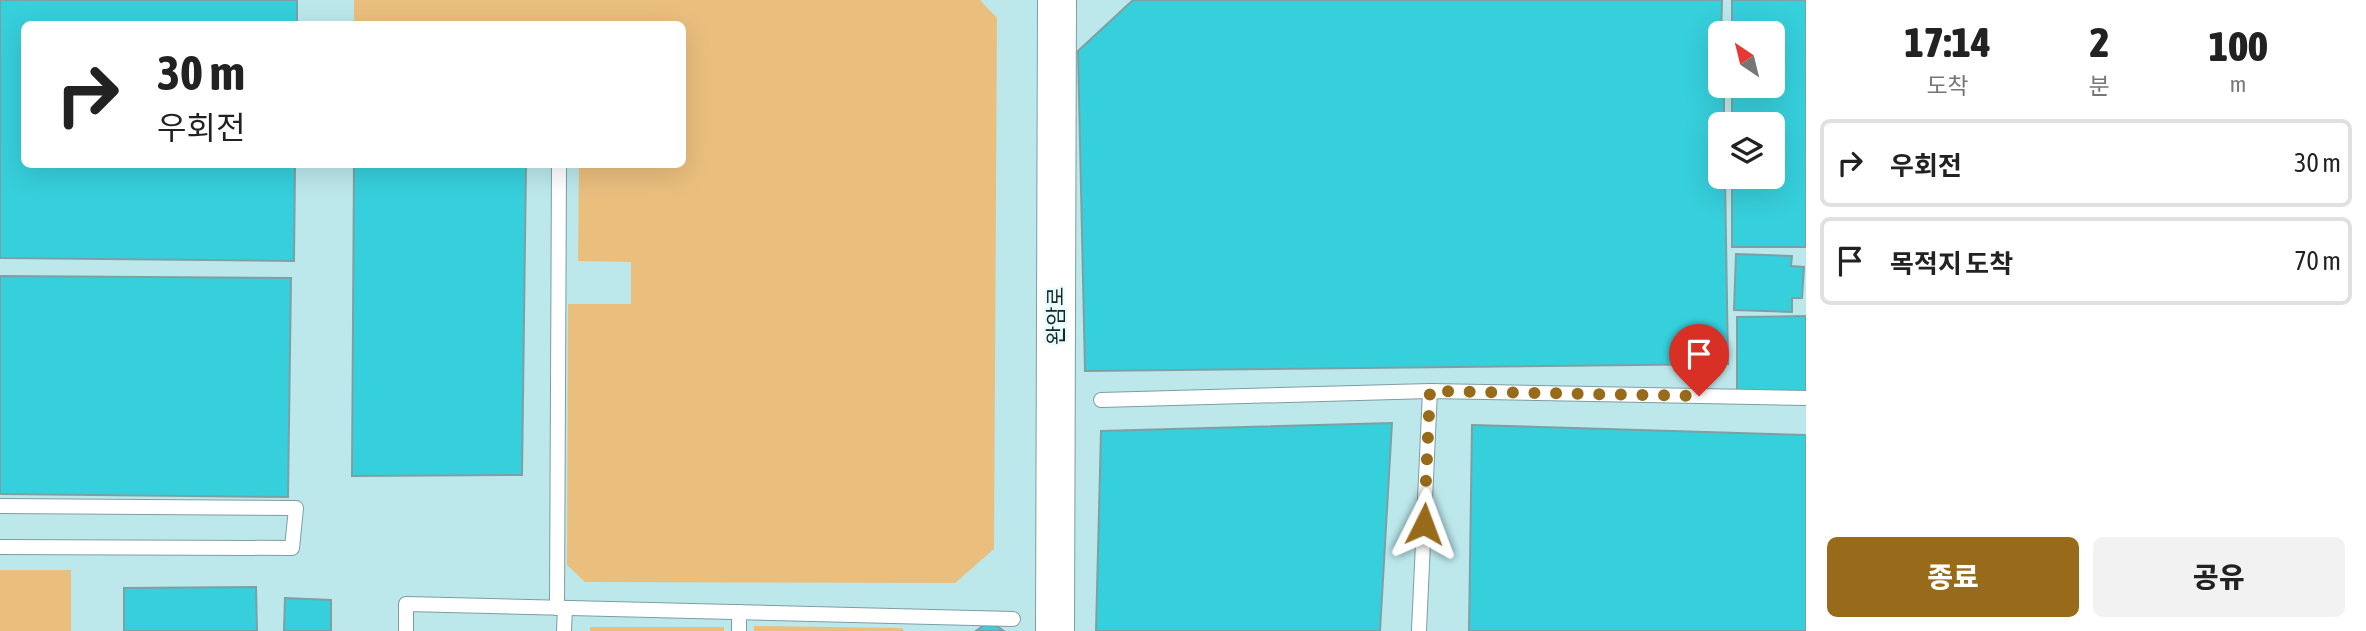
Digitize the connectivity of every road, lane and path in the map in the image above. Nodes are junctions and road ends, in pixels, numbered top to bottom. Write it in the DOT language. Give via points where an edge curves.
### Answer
graph roads {
  1 [pos="1057,0"];
  2 [pos="559,168"];
  3 [pos="1430,391"];
  4 [pos="1806,398"];
  5 [pos="1101,400"];
  6 [pos="0,506"];
  7 [pos="0,547"];
  8 [pos="561,608"];
  9 [pos="739,612"];
  10 [pos="1013,620"];
  11 [pos="935,624"];
  12 [pos="1419,630"];
  13 [pos="406,631"];
  14 [pos="564,631"];
  15 [pos="739,631"];
  16 [pos="1055,631"];
  1 -- 16 [label="main road, 완암로"];
  2 -- 8 [label="lane"];
  3 -- 4 [label="lane"];
  3 -- 5 [label="lane"];
  3 -- 12 [label="lane"];
  6 -- 7 [label="lane" via="296,508 292,548"];
  8 -- 9 [label="lane"];
  8 -- 13 [label="lane" via="405,604"];
  8 -- 14 [label="lane"];
  9 -- 11 [label="lane"];
  9 -- 15 [label="lane"];
  10 -- 11 [label="lane"];
}
